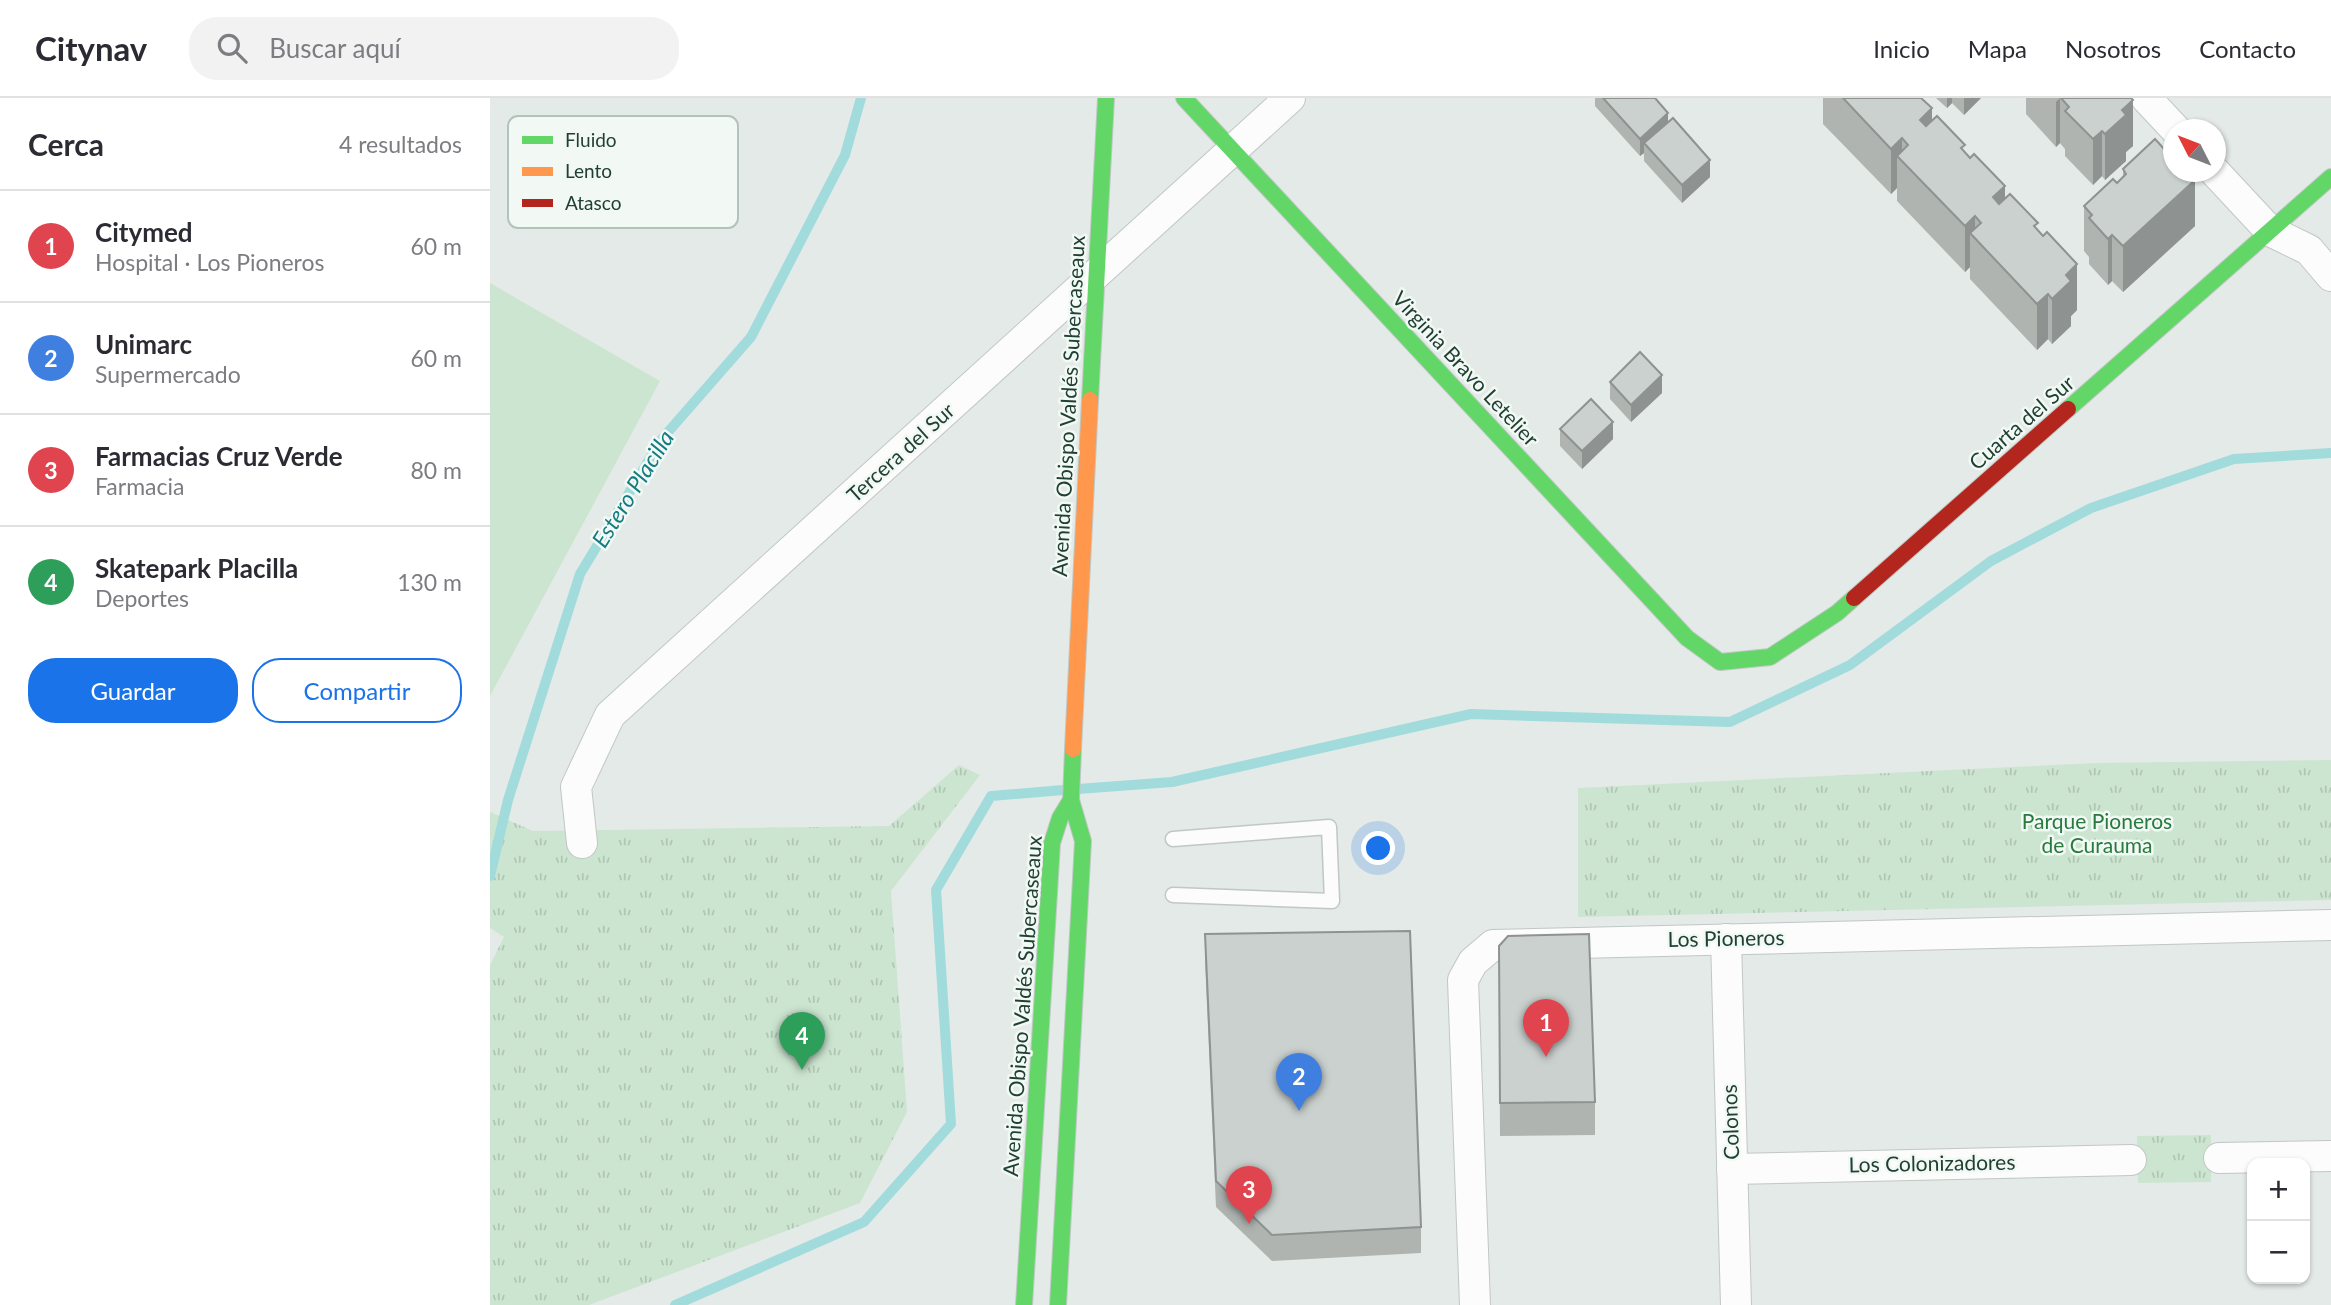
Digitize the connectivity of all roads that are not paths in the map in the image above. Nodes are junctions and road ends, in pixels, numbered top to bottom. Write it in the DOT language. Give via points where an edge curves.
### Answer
graph roads {
  1 [pos="1106,98"];
  2 [pos="1184,98"];
  3 [pos="1290,98"];
  4 [pos="2146,98"];
  5 [pos="2166,119"];
  6 [pos="1233,150"];
  7 [pos="2331,177"];
  8 [pos="2224,182"];
  9 [pos="2270,231"];
  10 [pos="1096,276"];
  11 [pos="2331,276"];
  12 [pos="1720,662"];
  13 [pos="1071,800"];
  14 [pos="1173,839"];
  15 [pos="582,843"];
  16 [pos="1173,895"];
  17 [pos="2331,925"];
  18 [pos="1726,939"];
  19 [pos="2331,1156"];
  20 [pos="2219,1158"];
  21 [pos="2131,1160"];
  22 [pos="1732,1169"];
  23 [pos="1024,1305"];
  24 [pos="1058,1305"];
  25 [pos="1475,1305"];
  26 [pos="1736,1305"];
  1 -- 10 [label="main road, Avenida Obispo Valdés Subercaseaux"];
  2 -- 6 [label="main road, Virginia Bravo Letelier"];
  3 -- 6 [label="street, Tercera del Sur"];
  4 -- 5 [label="street"];
  6 -- 10 [label="street, Tercera del Sur"];
  6 -- 12 [label="main road, Virginia Bravo Letelier" via="1687,638"];
  7 -- 9 [label="main road, Cuarta del Sur"];
  8 -- 9 [label="street"];
  9 -- 11 [label="street" via="2309,250"];
  9 -- 12 [label="main road, Cuarta del Sur" via="1837,613 1770,657"];
  10 -- 13 [label="main road, Avenida Obispo Valdés Subercaseaux"];
  10 -- 15 [label="street, Tercera del Sur" via="610,715 576,787"];
  13 -- 23 [label="main road, Avenida Obispo Valdés Subercaseaux" via="1052,843"];
  13 -- 24 [label="main road" via="1083,841"];
  14 -- 16 [label="lane" via="1329,827 1332,901"];
  17 -- 18 [label="street, Los Pioneros"];
  18 -- 22 [label="street, Colonos"];
  18 -- 25 [label="street, Los Pioneros" via="1493,945 1473,962 1463,980"];
  19 -- 20 [label="street"];
  21 -- 22 [label="street, Los Colonizadores"];
  22 -- 26 [label="street, Colonos"];
}
